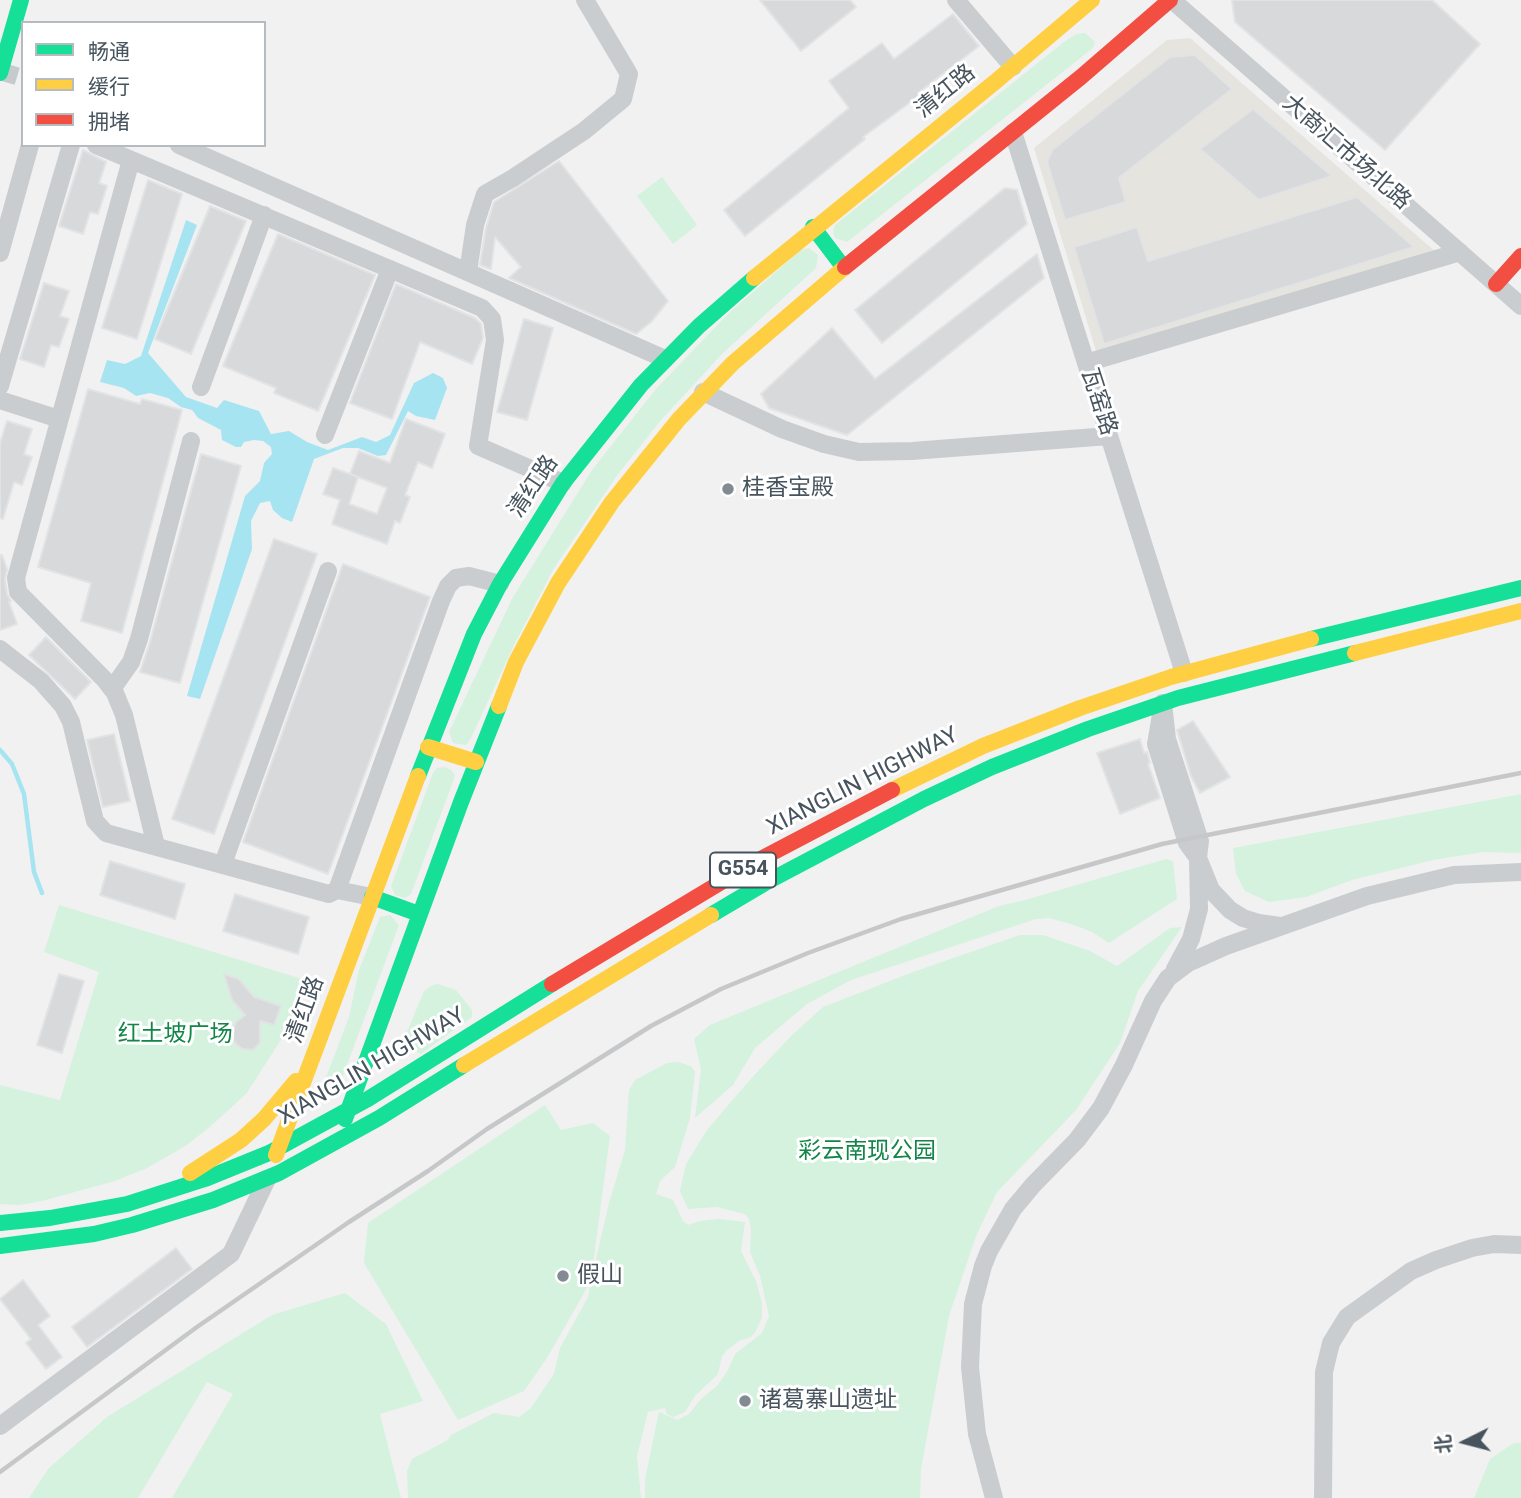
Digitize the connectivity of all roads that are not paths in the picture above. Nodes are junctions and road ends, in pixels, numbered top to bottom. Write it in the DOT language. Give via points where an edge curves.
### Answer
graph roads {
  1 [pos="22,0"];
  2 [pos="585,0"];
  3 [pos="956,0"];
  4 [pos="1092,0"];
  5 [pos="1171,0"];
  6 [pos="1013,67"];
  7 [pos="0,73"];
  8 [pos="1013,132"];
  9 [pos="29,147"];
  10 [pos="70,147"];
  11 [pos="101,147"];
  12 [pos="184,147"];
  13 [pos="131,160"];
  14 [pos="264,215"];
  15 [pos="813,227"];
  16 [pos="1460,252"];
  17 [pos="0,253"];
  18 [pos="1521,256"];
  19 [pos="844,268"];
  20 [pos="390,269"];
  21 [pos="468,272"];
  22 [pos="1496,284"];
  23 [pos="1521,306"];
  24 [pos="665,359"];
  25 [pos="1086,363"];
  26 [pos="0,386"];
  27 [pos="201,387"];
  28 [pos="703,392"];
  29 [pos="0,400"];
  30 [pos="59,419"];
  31 [pos="325,435"];
  32 [pos="1109,436"];
  33 [pos="191,441"];
  34 [pos="563,483"];
  35 [pos="328,571"];
  36 [pos="500,584"];
  37 [pos="1521,588"];
  38 [pos="1521,611"];
  39 [pos="0,649"];
  40 [pos="1184,673"];
  41 [pos="112,689"];
  42 [pos="1163,703"];
  43 [pos="428,747"];
  44 [pos="476,762"];
  45 [pos="156,846"];
  46 [pos="1199,858"];
  47 [pos="223,864"];
  48 [pos="1521,873"];
  49 [pos="337,890"];
  50 [pos="372,897"];
  51 [pos="419,914"];
  52 [pos="1283,926"];
  53 [pos="1168,978"];
  54 [pos="315,1051"];
  55 [pos="348,1110"];
  56 [pos="336,1142"];
  57 [pos="279,1148"];
  58 [pos="267,1178"];
  59 [pos="127,1204"];
  60 [pos="0,1223"];
  61 [pos="1521,1245"];
  62 [pos="0,1246"];
  63 [pos="0,1426"];
  64 [pos="994,1498"];
  65 [pos="1324,1498"];
  1 -- 7 [label="main road"];
  2 -- 21 [label="street" via="629,74 624,99 584,131 485,194"];
  3 -- 6 [label="street"];
  4 -- 6 [label="main road, 清红路"];
  5 -- 8 [label="main road"];
  5 -- 16 [label="street, 大商汇市场北路"];
  6 -- 15 [label="main road, 清红路"];
  8 -- 19 [label="main road"];
  8 -- 25 [label="street, 瓦窑路"];
  9 -- 17 [label="street"];
  10 -- 26 [label="street"];
  11 -- 13 [label="street"];
  12 -- 21 [label="street"];
  13 -- 14 [label="street"];
  13 -- 30 [label="street"];
  14 -- 20 [label="street"];
  14 -- 27 [label="street"];
  15 -- 19 [label="main road"];
  15 -- 24 [label="main road, 清红路"];
  16 -- 22 [label="street, 大商汇市场北路"];
  16 -- 25 [label="street"];
  18 -- 22 [label="main road"];
  19 -- 28 [label="main road"];
  20 -- 31 [label="street"];
  20 -- 34 [label="street" via="488,313 495,340 478,446"];
  21 -- 24 [label="street"];
  22 -- 23 [label="street, 大商汇市场北路"];
  24 -- 34 [label="main road, 清红路"];
  25 -- 32 [label="street, 瓦窑路"];
  28 -- 32 [label="street" via="782,429 859,452"];
  28 -- 44 [label="main road" via="632,475 558,583 516,662"];
  29 -- 30 [label="street"];
  30 -- 41 [label="street" via="16,586"];
  32 -- 40 [label="street, 瓦窑路"];
  33 -- 41 [label="street" via="139,639 131,662"];
  34 -- 36 [label="main road, 清红路"];
  35 -- 47 [label="street"];
  36 -- 43 [label="main road, 清红路" via="474,634"];
  36 -- 49 [label="street" via="469,576 456,578 448,586"];
  37 -- 40 [label="main road, XIANGLIN HIGHWAY / G554"];
  38 -- 42 [label="main road, XIANGLIN HIGHWAY / G554"];
  39 -- 45 [label="street" via="41,681 63,706 100,829"];
  40 -- 42 [label="main road"];
  40 -- 55 [label="main road, XIANGLIN HIGHWAY / G554" via="984,746 808,833"];
  41 -- 45 [label="street" via="124,715"];
  42 -- 46 [label="street" via="1167,739 1200,842"];
  42 -- 56 [label="main road, XIANGLIN HIGHWAY / G554" via="992,767 818,853"];
  43 -- 44 [label="main road"];
  43 -- 50 [label="main road, 清红路"];
  44 -- 51 [label="main road"];
  45 -- 47 [label="street"];
  46 -- 52 [label="street" via="1212,890 1230,910 1259,923"];
  46 -- 53 [label="street" via="1196,925 1185,954"];
  47 -- 49 [label="street" via="329,894"];
  48 -- 52 [label="street" via="1428,880"];
  49 -- 50 [label="street"];
  50 -- 51 [label="main road"];
  50 -- 54 [label="main road, 清红路"];
  51 -- 55 [label="main road"];
  52 -- 53 [label="street" via="1201,957"];
  53 -- 64 [label="street" via="1101,1108 1017,1203 983,1266 970,1327 971,1390"];
  54 -- 57 [label="main road, 清红路"];
  54 -- 59 [label="main road" via="282,1100 241,1140 192,1172"];
  55 -- 56 [label="main road"];
  55 -- 57 [label="main road, XIANGLIN HIGHWAY / G554"];
  56 -- 58 [label="main road, XIANGLIN HIGHWAY / G554"];
  57 -- 58 [label="main road, 清红路"];
  57 -- 59 [label="main road, XIANGLIN HIGHWAY / G554" via="205,1179"];
  58 -- 62 [label="main road, XIANGLIN HIGHWAY / G554" via="132,1226"];
  58 -- 63 [label="street" via="231,1254"];
  59 -- 60 [label="main road, XIANGLIN HIGHWAY / G554"];
  61 -- 65 [label="street" via="1494,1244 1436,1260 1411,1271 1347,1317 1331,1343 1324,1372"];
}
